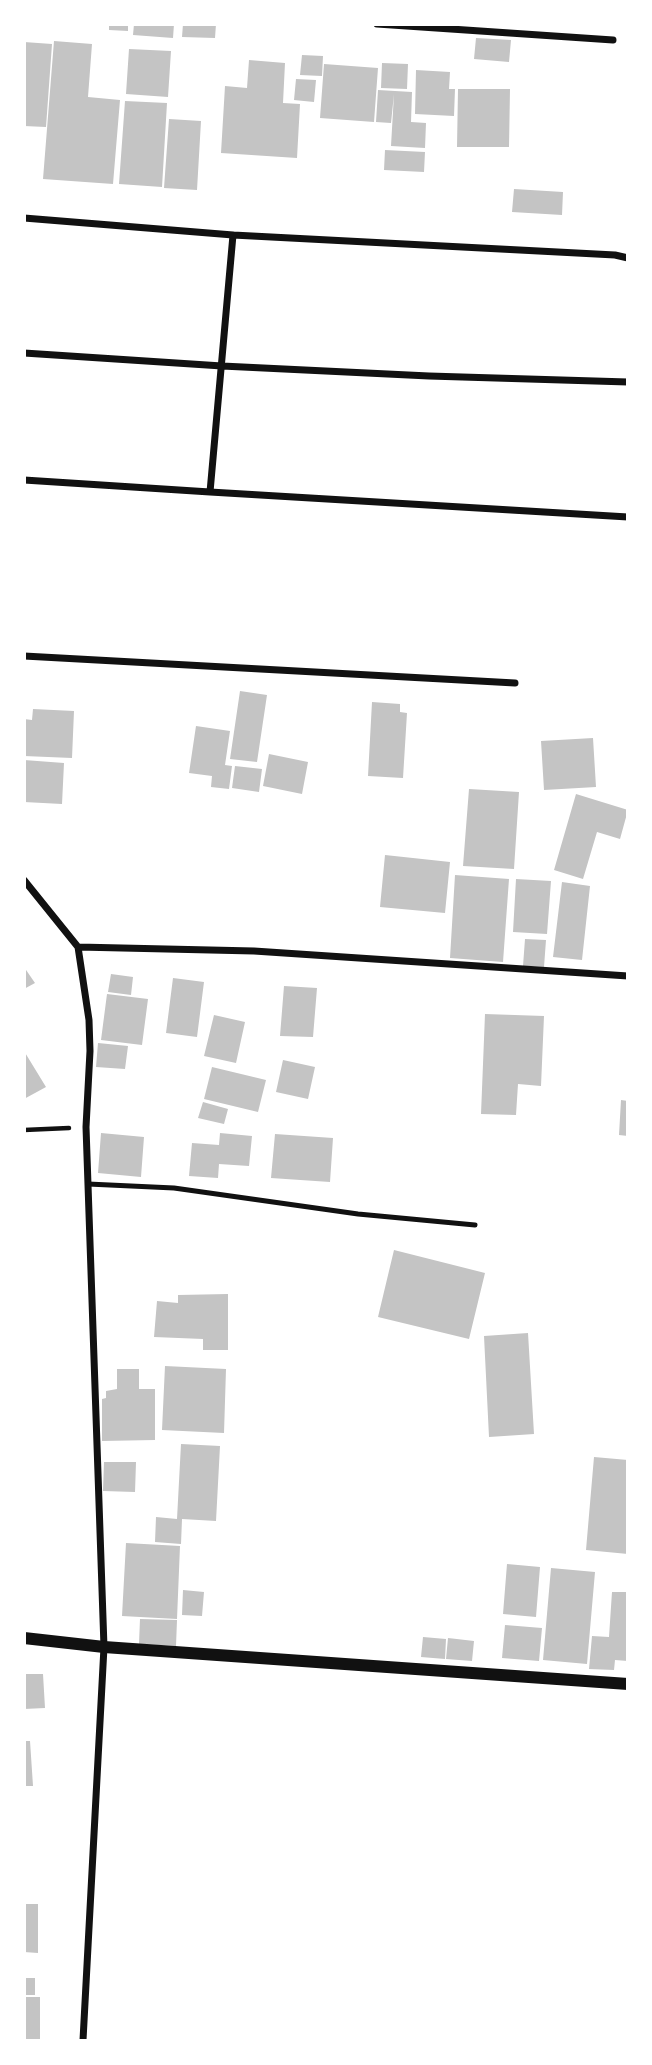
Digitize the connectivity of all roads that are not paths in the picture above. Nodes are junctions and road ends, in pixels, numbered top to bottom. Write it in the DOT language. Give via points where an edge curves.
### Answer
graph roads {
  1 [pos="377,24"];
  2 [pos="613,40"];
  3 [pos="24,218"];
  4 [pos="233,235"];
  5 [pos="628,258"];
  6 [pos="24,353"];
  7 [pos="222,366"];
  8 [pos="628,382"];
  9 [pos="24,480"];
  10 [pos="210,492"];
  11 [pos="628,517"];
  12 [pos="24,656"];
  13 [pos="515,683"];
  14 [pos="24,880"];
  15 [pos="78,947"];
  16 [pos="628,976"];
  17 [pos="88,1184"];
  18 [pos="475,1225"];
  19 [pos="24,1639"];
  20 [pos="104,1647"];
  21 [pos="628,1684"];
  22 [pos="83,2040"];
  1 -- 2 [label="street"];
  3 -- 4 [label="street"];
  4 -- 5 [label="street"];
  4 -- 7 [label="street"];
  6 -- 7 [label="street"];
  7 -- 8 [label="street"];
  7 -- 10 [label="street"];
  9 -- 10 [label="street"];
  10 -- 11 [label="street"];
  12 -- 13 [label="street"];
  14 -- 15 [label="street"];
  15 -- 16 [label="street" via="254,951"];
  15 -- 17 [label="street" via="90,1041"];
  17 -- 18 [label="lane" via="174,1188"];
  17 -- 20 [label="street"];
  19 -- 20 [label="street"];
  20 -- 21 [label="street"];
  20 -- 22 [label="street"];
}
